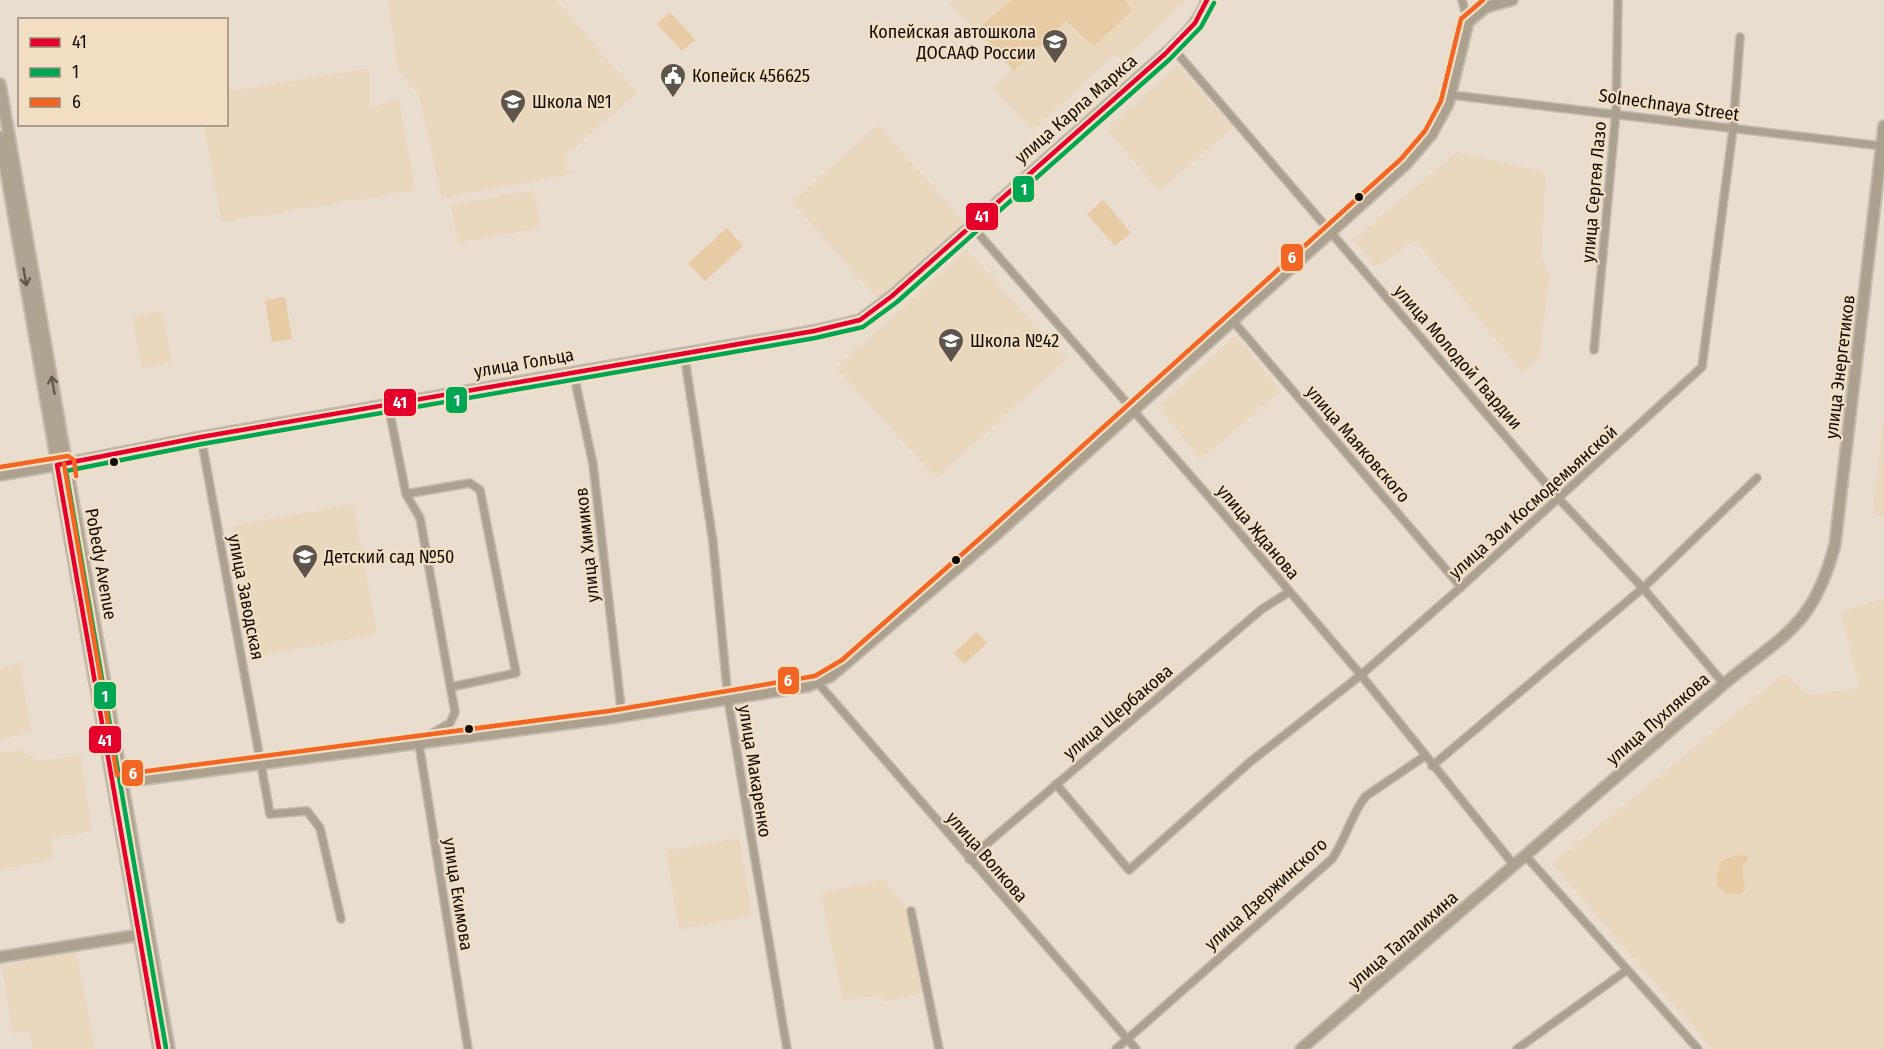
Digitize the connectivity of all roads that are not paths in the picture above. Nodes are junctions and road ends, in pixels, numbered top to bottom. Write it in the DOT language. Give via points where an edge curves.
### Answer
graph roads {
  1 [pos="1207,0"];
  2 [pos="1462,0"];
  3 [pos="1512,0"];
  4 [pos="1618,0"];
  5 [pos="1468,22"];
  6 [pos="1740,37"];
  7 [pos="1172,47"];
  8 [pos="0,84"];
  9 [pos="1451,95"];
  10 [pos="1616,112"];
  11 [pos="1884,126"];
  12 [pos="1733,129"];
  13 [pos="0,137"];
  14 [pos="1882,146"];
  15 [pos="970,224"];
  16 [pos="1331,233"];
  17 [pos="1233,321"];
  18 [pos="846,324"];
  19 [pos="1594,350"];
  20 [pos="684,353"];
  21 [pos="573,371"];
  22 [pos="388,404"];
  23 [pos="1133,410"];
  24 [pos="201,437"];
  25 [pos="62,464"];
  26 [pos="0,475"];
  27 [pos="1757,478"];
  28 [pos="406,494"];
  29 [pos="1560,500"];
  30 [pos="1461,587"];
  31 [pos="1643,588"];
  32 [pos="1289,592"];
  33 [pos="1811,608"];
  34 [pos="1361,675"];
  35 [pos="818,683"];
  36 [pos="1724,684"];
  37 [pos="451,687"];
  38 [pos="728,699"];
  39 [pos="621,716"];
  40 [pos="431,742"];
  41 [pos="419,744"];
  42 [pos="1425,756"];
  43 [pos="260,764"];
  44 [pos="1432,766"];
  45 [pos="117,783"];
  46 [pos="1056,784"];
  47 [pos="1525,855"];
  48 [pos="969,859"];
  49 [pos="1514,865"];
  50 [pos="911,911"];
  51 [pos="341,919"];
  52 [pos="144,934"];
  53 [pos="0,957"];
  54 [pos="1628,970"];
  55 [pos="1128,1039"];
  56 [pos="159,1049"];
  57 [pos="169,1049"];
  58 [pos="468,1049"];
  59 [pos="787,1049"];
  60 [pos="939,1049"];
  61 [pos="1116,1049"];
  62 [pos="1136,1049"];
  63 [pos="1301,1049"];
  64 [pos="1517,1049"];
  65 [pos="1698,1049"];
  1 -- 7 [label="street, улица Карла Маркса" via="1201,16"];
  2 -- 5 [label="street"];
  3 -- 5 [label="street" via="1486,7"];
  4 -- 10 [label="street, улица Сергея Лазо"];
  5 -- 9 [label="street"];
  6 -- 12 [label="street, улица Зои Космодемьянской"];
  7 -- 15 [label="street, улица Карла Маркса"];
  7 -- 16 [label="street, улица Молодой Гвардии"];
  25 -- 8 [label="main road, Pobedy Avenue, one-way"];
  9 -- 10 [label="street, Solnechnaya Street"];
  9 -- 16 [label="street" via="1431,135 1406,164"];
  10 -- 12 [label="street, Solnechnaya Street"];
  10 -- 19 [label="street, улица Сергея Лазо"];
  11 -- 14 [label="street, улица Энергетиков"];
  12 -- 14 [label="street, Solnechnaya Street"];
  12 -- 29 [label="street, улица Зои Космодемьянской" via="1702,367"];
  13 -- 25 [label="main road, Pobedy Avenue, one-way"];
  14 -- 33 [label="street, улица Энергетиков" via="1835,544"];
  15 -- 18 [label="street, улица Карла Маркса" via="871,313"];
  15 -- 23 [label="street, улица Жданова"];
  16 -- 17 [label="street"];
  16 -- 29 [label="street, улица Молодой Гвардии"];
  17 -- 23 [label="street"];
  17 -- 30 [label="street, улица Маяковского"];
  18 -- 20 [label="street, улица Гольца"];
  20 -- 21 [label="street, улица Гольца"];
  20 -- 38 [label="street, улица Макаренко" via="713,543"];
  21 -- 22 [label="street, улица Гольца"];
  21 -- 39 [label="street, улица Химиков" via="593,464"];
  22 -- 24 [label="street, улица Гольца"];
  22 -- 28 [label="street"];
  23 -- 32 [label="street, улица Жданова"];
  23 -- 35 [label="street" via="846,666"];
  24 -- 25 [label="street, улица Гольца"];
  24 -- 43 [label="street, улица Заводская"];
  25 -- 26 [label="street, улица Гольца"];
  25 -- 45 [label="main road, Pobedy Avenue"];
  27 -- 31 [label="street"];
  28 -- 37 [label="street" via="420,518"];
  28 -- 37 [label="street" via="470,483 480,490 516,673"];
  29 -- 30 [label="street, улица Зои Космодемьянской"];
  29 -- 31 [label="street, улица Молодой Гвардии"];
  30 -- 34 [label="street, улица Зои Космодемьянской"];
  31 -- 36 [label="street, улица Молодой Гвардии"];
  31 -- 44 [label="street"];
  32 -- 34 [label="street, улица Жданова"];
  32 -- 46 [label="street, улица Щербакова" via="1262,609"];
  33 -- 36 [label="street, улица Пухлякова" via="1783,638"];
  34 -- 42 [label="street, улица Жданова"];
  34 -- 46 [label="street, улица Зои Космодемьянской" via="1250,762 1129,870"];
  35 -- 38 [label="street"];
  35 -- 48 [label="street, улица Волкова"];
  36 -- 47 [label="street, улица Пухлякова"];
  37 -- 40 [label="street" via="454,719 431,734"];
  38 -- 39 [label="street"];
  38 -- 59 [label="street, улица Макаренко"];
  39 -- 40 [label="street"];
  40 -- 41 [label="street"];
  41 -- 43 [label="street"];
  41 -- 58 [label="street, улица Екимова"];
  42 -- 44 [label="street, улица Жданова"];
  42 -- 55 [label="street, улица Дзержинского" via="1366,795 1332,859"];
  43 -- 45 [label="street"];
  43 -- 51 [label="street, улица Заводская" via="270,814 307,811 320,828"];
  44 -- 49 [label="street, улица Жданова"];
  45 -- 52 [label="main road, Pobedy Avenue"];
  46 -- 48 [label="street, улица Щербакова"];
  47 -- 49 [label="street, улица Талалихина"];
  47 -- 54 [label="street"];
  48 -- 55 [label="street, улица Волкова"];
  49 -- 63 [label="street, улица Талалихина"];
  50 -- 60 [label="street"];
  52 -- 53 [label="street"];
  52 -- 56 [label="main road, Pobedy Avenue"];
  52 -- 57 [label="main road, Pobedy Avenue"];
  54 -- 64 [label="street"];
  54 -- 65 [label="street"];
  55 -- 61 [label="street, улица Дзержинского"];
  55 -- 62 [label="street, улица Волкова"];
}
